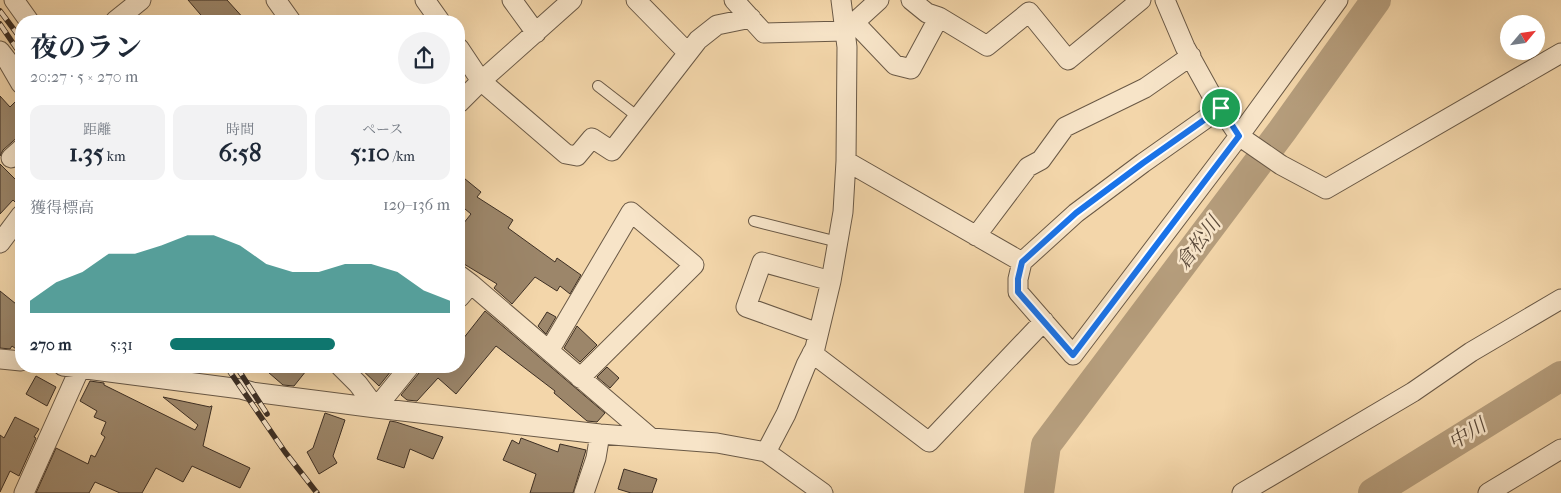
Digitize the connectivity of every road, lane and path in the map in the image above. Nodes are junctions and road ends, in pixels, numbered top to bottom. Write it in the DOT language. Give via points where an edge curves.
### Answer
graph roads {
  1 [pos="14,0"];
  2 [pos="141,0"];
  3 [pos="276,0"];
  4 [pos="425,0"];
  5 [pos="512,0"];
  6 [pos="572,0"];
  7 [pos="636,0"];
  8 [pos="734,0"];
  9 [pos="841,0"];
  10 [pos="879,0"];
  11 [pos="911,0"];
  12 [pos="1141,0"];
  13 [pos="1165,0"];
  14 [pos="1338,0"];
  15 [pos="25,15"];
  16 [pos="122,15"];
  17 [pos="287,15"];
  18 [pos="436,15"];
  19 [pos="939,17"];
  20 [pos="751,18"];
  21 [pos="850,27"];
  22 [pos="536,33"];
  23 [pos="0,51"];
  24 [pos="688,53"];
  25 [pos="1561,53"];
  26 [pos="1191,56"];
  27 [pos="465,57"];
  28 [pos="15,74"];
  29 [pos="481,81"];
  30 [pos="598,86"];
  31 [pos="465,97"];
  32 [pos="1221,108"];
  33 [pos="638,117"];
  34 [pos="1242,138"];
  35 [pos="846,160"];
  36 [pos="754,221"];
  37 [pos="15,223"];
  38 [pos="976,236"];
  39 [pos="838,242"];
  40 [pos="0,243"];
  41 [pos="1022,262"];
  42 [pos="831,281"];
  43 [pos="465,288"];
  44 [pos="1561,299"];
  45 [pos="1044,321"];
  46 [pos="818,333"];
  47 [pos="549,351"];
  48 [pos="812,353"];
  49 [pos="0,359"];
  50 [pos="15,360"];
  51 [pos="70,373"];
  52 [pos="116,373"];
  53 [pos="347,373"];
  54 [pos="404,373"];
  55 [pos="580,378"];
  56 [pos="376,408"];
  57 [pos="600,434"];
  58 [pos="650,438"];
  59 [pos="1561,449"];
  60 [pos="766,452"];
  61 [pos="24,493"];
  62 [pos="584,493"];
  63 [pos="823,493"];
  64 [pos="1242,493"];
  65 [pos="1488,493"];
  1 -- 15 [label="street"];
  2 -- 16 [label="street"];
  3 -- 17 [label="street"];
  4 -- 18 [label="street"];
  5 -- 22 [label="street"];
  6 -- 22 [label="street"];
  7 -- 24 [label="street"];
  8 -- 20 [label="street"];
  9 -- 21 [label="street"];
  10 -- 21 [label="street"];
  11 -- 19 [label="street" via="927,13"];
  12 -- 19 [label="street" via="1068,60 1029,12 987,46"];
  13 -- 26 [label="street"];
  14 -- 34 [label="street"];
  19 -- 21 [label="street" via="911,69 895,65"];
  20 -- 21 [label="street" via="764,32"];
  20 -- 24 [label="street" via="717,25"];
  21 -- 35 [label="street"];
  22 -- 29 [label="street"];
  23 -- 28 [label="street"];
  24 -- 33 [label="street"];
  25 -- 34 [label="street" via="1326,189"];
  26 -- 32 [label="street"];
  26 -- 38 [label="street" via="1146,88 1065,127 1041,160 1028,167"];
  27 -- 29 [label="street"];
  29 -- 31 [label="street"];
  29 -- 33 [label="street" via="566,154 577,156 592,138 612,151"];
  30 -- 33 [label="lane"];
  32 -- 34 [label="street"];
  32 -- 41 [label="street" via="1076,213"];
  34 -- 45 [label="street" via="1073,355"];
  35 -- 38 [label="street"];
  35 -- 39 [label="street"];
  36 -- 39 [label="lane"];
  37 -- 40 [label="street"];
  38 -- 41 [label="street"];
  39 -- 42 [label="street"];
  41 -- 45 [label="street" via="1018,292"];
  42 -- 46 [label="street"];
  42 -- 46 [label="street" via="762,262 746,307"];
  43 -- 47 [label="street"];
  44 -- 64 [label="street"];
  45 -- 48 [label="street" via="929,442"];
  46 -- 48 [label="street"];
  47 -- 55 [label="street"];
  47 -- 55 [label="street" via="631,212 694,265"];
  48 -- 60 [label="street"];
  49 -- 50 [label="street"];
  51 -- 61 [label="street"];
  52 -- 56 [label="street"];
  53 -- 56 [label="street"];
  54 -- 56 [label="street"];
  55 -- 58 [label="street"];
  56 -- 57 [label="street"];
  57 -- 58 [label="street"];
  57 -- 62 [label="street"];
  58 -- 60 [label="street" via="717,443"];
  59 -- 65 [label="street"];
  60 -- 63 [label="street"];
}
